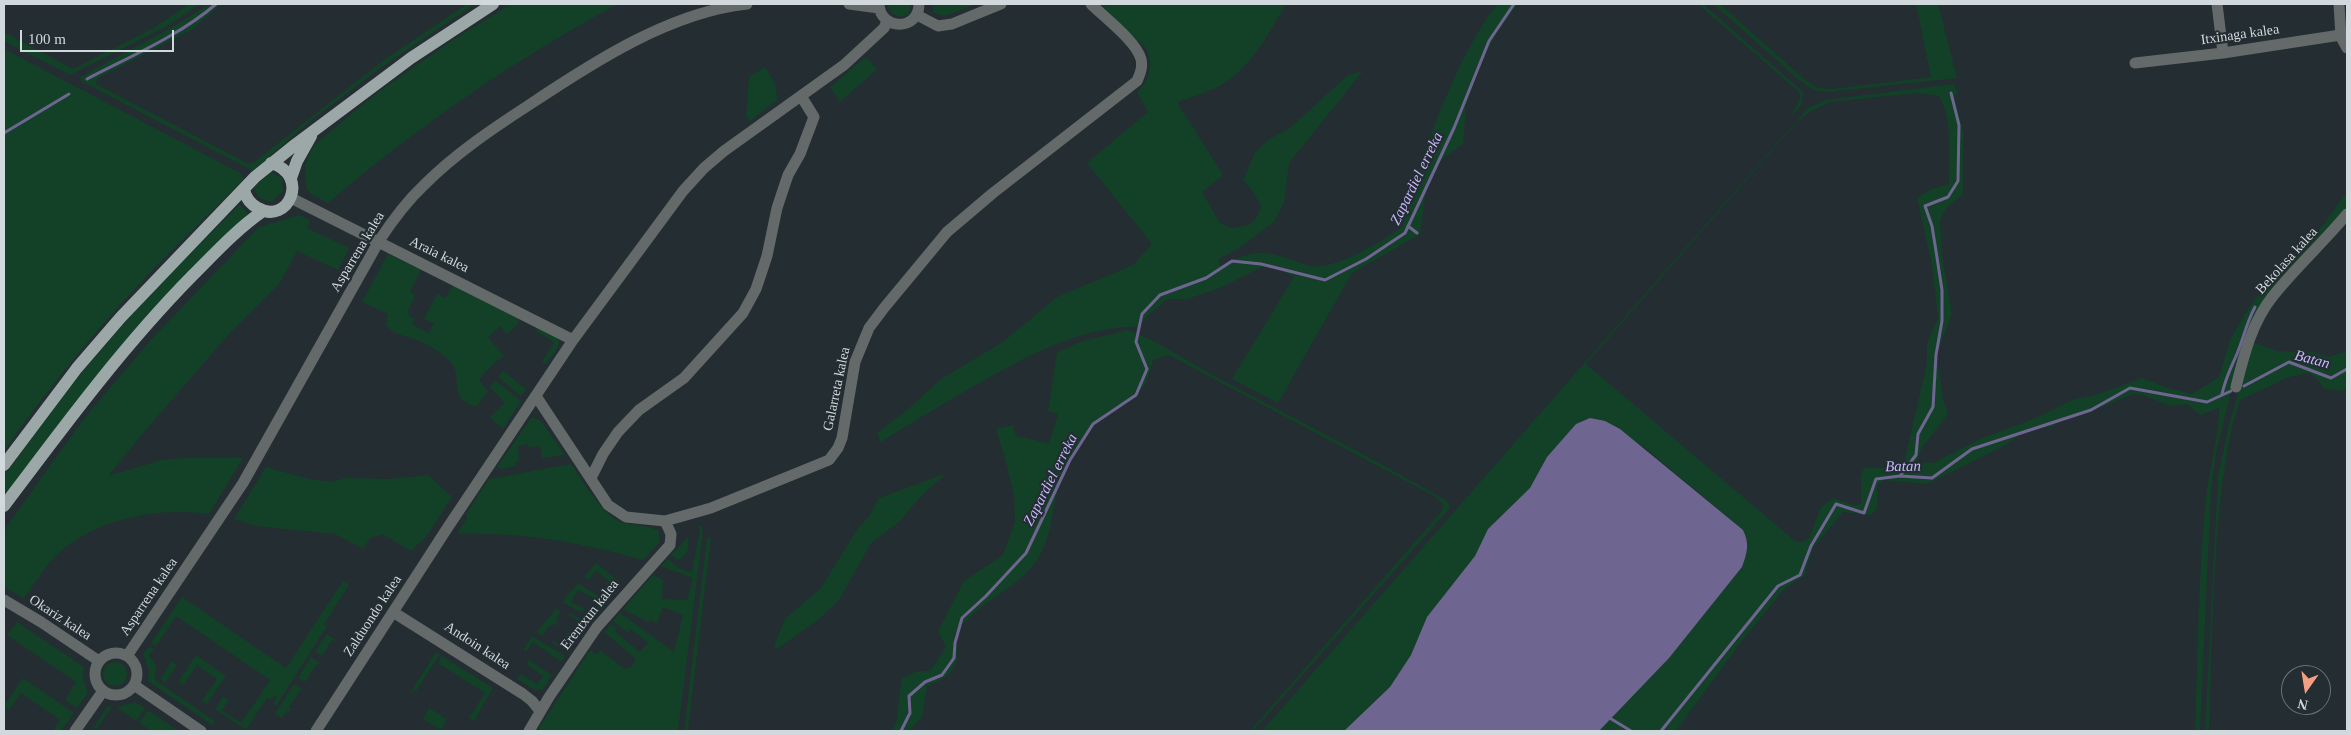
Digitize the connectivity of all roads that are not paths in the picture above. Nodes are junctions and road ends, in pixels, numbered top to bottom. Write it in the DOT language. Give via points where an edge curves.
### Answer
graph roads {
  1 [pos="493,4"];
  2 [pos="747,4"];
  3 [pos="849,4"];
  4 [pos="1000,4"];
  5 [pos="1090,4"];
  6 [pos="2217,4"];
  7 [pos="2339,4"];
  8 [pos="879,6"];
  9 [pos="918,9"];
  10 [pos="887,21"];
  11 [pos="2344,36"];
  12 [pos="2347,48"];
  13 [pos="2223,53"];
  14 [pos="2136,63"];
  15 [pos="801,96"];
  16 [pos="314,132"];
  17 [pos="271,163"];
  18 [pos="291,178"];
  19 [pos="244,190"];
  20 [pos="291,198"];
  21 [pos="262,211"];
  22 [pos="2347,214"];
  23 [pos="379,241"];
  24 [pos="573,340"];
  25 [pos="2236,387"];
  26 [pos="536,396"];
  27 [pos="4,465"];
  28 [pos="591,478"];
  29 [pos="4,506"];
  30 [pos="665,521"];
  31 [pos="4,600"];
  32 [pos="393,612"];
  33 [pos="127,656"];
  34 [pos="99,661"];
  35 [pos="134,685"];
  36 [pos="103,691"];
  37 [pos="540,711"];
  38 [pos="75,731"];
  39 [pos="201,731"];
  40 [pos="316,731"];
  41 [pos="529,731"];
  1 -- 16 [label="main road" via="411,58"];
  2 -- 23 [label="street, Asparrena kalea" via="705,14 654,33 600,60 553,89 446,164 407,202"];
  3 -- 8 [label="street"];
  4 -- 9 [label="street" via="952,24 938,26"];
  5 -- 30 [label="street, Galarreta kalea" via="1125,37 1140,57 1142,65 1137,81 992,193 947,232 884,308 869,328 855,362 842,438 829,460 711,508"];
  6 -- 13 [label="street"];
  7 -- 11 [label="street"];
  8 -- 10 [label="street"];
  9 -- 10 [label="street" via="911,21 895,24"];
  10 -- 15 [label="street, Zalduondo kalea" via="884,28 844,66"];
  11 -- 12 [label="street"];
  11 -- 13 [label="street, Itxinaga kalea"];
  13 -- 14 [label="street, Itxinaga kalea"];
  15 -- 24 [label="street, Zalduondo kalea" via="704,168"];
  15 -- 28 [label="street" via="814,117 788,175 767,256 756,289 743,313 684,378 639,410 618,432"];
  16 -- 17 [label="main road"];
  16 -- 18 [label="main road"];
  17 -- 18 [label="main road" via="279,165"];
  17 -- 19 [label="main road"];
  18 -- 20 [label="main road"];
  19 -- 21 [label="main road" via="249,202"];
  19 -- 27 [label="main road" via="121,317 72,374"];
  20 -- 21 [label="main road" via="278,210"];
  20 -- 23 [label="street, Araia kalea"];
  21 -- 29 [label="main road" via="209,259 142,331 92,390"];
  22 -- 25 [label="street, Bekolasa kalea" via="2272,297 2250,336"];
  23 -- 24 [label="street, Araia kalea"];
  23 -- 33 [label="street, Asparrena kalea" via="243,483"];
  24 -- 26 [label="street, Zalduondo kalea"];
  26 -- 28 [label="street, Galarreta kalea"];
  26 -- 32 [label="street, Zalduondo kalea"];
  28 -- 30 [label="street, Galarreta kalea" via="616,512 636,520"];
  30 -- 37 [label="street, Erentxun kalea" via="671,534 670,545 597,626"];
  31 -- 34 [label="street, Okariz kalea"];
  32 -- 37 [label="street, Andoin kalea" via="523,694"];
  32 -- 40 [label="street, Zalduondo kalea"];
  33 -- 34 [label="street" via="112,654"];
  33 -- 35 [label="street" via="136,670"];
  34 -- 36 [label="street" via="95,678"];
  35 -- 36 [label="street" via="117,695"];
  35 -- 39 [label="street"];
  36 -- 38 [label="street"];
  37 -- 41 [label="street, Erentxun kalea"];
}
